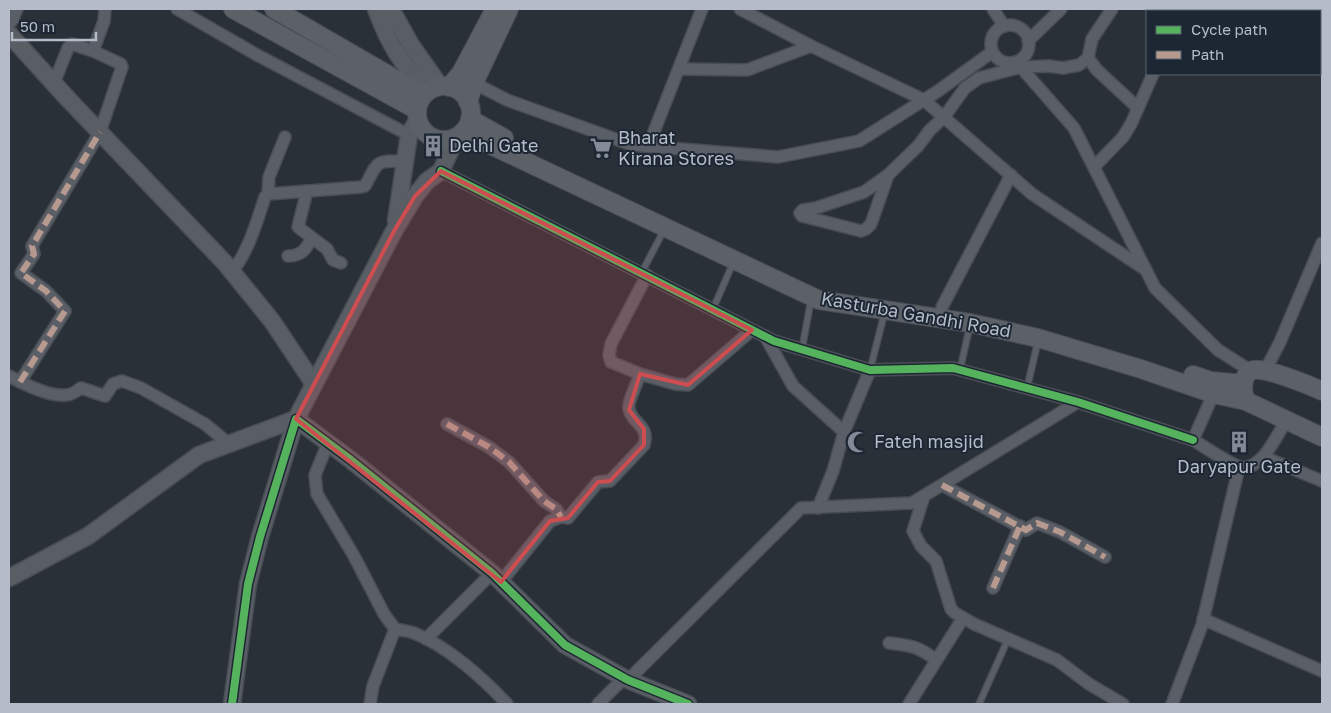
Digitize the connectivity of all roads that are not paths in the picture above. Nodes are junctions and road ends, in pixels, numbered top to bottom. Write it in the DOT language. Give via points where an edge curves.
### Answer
graph roads {
  1 [pos="17,9"];
  2 [pos="105,9"];
  3 [pos="177,9"];
  4 [pos="233,9"];
  5 [pos="274,9"];
  6 [pos="376,9"];
  7 [pos="391,9"];
  8 [pos="496,9"];
  9 [pos="509,9"];
  10 [pos="702,9"];
  11 [pos="740,9"];
  12 [pos="1061,9"];
  13 [pos="1112,9"];
  14 [pos="999,15"];
  15 [pos="10,35"];
  16 [pos="1028,41"];
  17 [pos="811,46"];
  18 [pos="93,51"];
  19 [pos="992,52"];
  20 [pos="1088,58"];
  21 [pos="1019,64"];
  22 [pos="680,69"];
  23 [pos="1153,75"];
  24 [pos="54,83"];
  25 [pos="474,83"];
  26 [pos="429,98"];
  27 [pos="924,100"];
  28 [pos="1138,108"];
  29 [pos="944,117"];
  30 [pos="464,122"];
  31 [pos="100,132"];
  32 [pos="409,135"];
  33 [pos="285,137"];
  34 [pos="648,147"];
  35 [pos="405,160"];
  36 [pos="1094,167"];
  37 [pos="441,171"];
  38 [pos="888,175"];
  39 [pos="1011,175"];
  40 [pos="307,191"];
  41 [pos="268,194"];
  42 [pos="665,227"];
  43 [pos="394,231"];
  44 [pos="312,238"];
  45 [pos="1322,243"];
  46 [pos="288,256"];
  47 [pos="734,259"];
  48 [pos="341,263"];
  49 [pos="1146,270"];
  50 [pos="232,272"];
  51 [pos="644,274"];
  52 [pos="811,296"];
  53 [pos="942,307"];
  54 [pos="713,309"];
  55 [pos="885,311"];
  56 [pos="970,323"];
  57 [pos="752,330"];
  58 [pos="765,336"];
  59 [pos="1038,338"];
  60 [pos="802,350"];
  61 [pos="870,370"];
  62 [pos="960,370"];
  63 [pos="640,374"];
  64 [pos="9,376"];
  65 [pos="20,382"];
  66 [pos="1251,382"];
  67 [pos="314,384"];
  68 [pos="1027,388"];
  69 [pos="1216,388"];
  70 [pos="1321,389"];
  71 [pos="1078,402"];
  72 [pos="296,419"];
  73 [pos="1286,421"];
  74 [pos="447,424"];
  75 [pos="844,432"];
  76 [pos="1322,437"];
  77 [pos="1193,440"];
  78 [pos="328,442"];
  79 [pos="229,444"];
  80 [pos="1264,456"];
  81 [pos="1239,467"];
  82 [pos="1322,481"];
  83 [pos="942,485"];
  84 [pos="924,496"];
  85 [pos="818,508"];
  86 [pos="562,517"];
  87 [pos="1020,526"];
  88 [pos="1105,557"];
  89 [pos="496,577"];
  90 [pos="9,578"];
  91 [pos="993,588"];
  92 [pos="963,618"];
  93 [pos="1203,619"];
  94 [pos="395,629"];
  95 [pos="426,639"];
  96 [pos="1008,639"];
  97 [pos="889,643"];
  98 [pos="936,660"];
  99 [pos="1322,671"];
  100 [pos="626,679"];
  101 [pos="232,704"];
  102 [pos="370,704"];
  103 [pos="506,704"];
  104 [pos="598,704"];
  105 [pos="688,704"];
  106 [pos="909,704"];
  107 [pos="979,704"];
  108 [pos="1122,704"];
  109 [pos="1172,704"];
  1 -- 15 [label="street"];
  2 -- 18 [label="street"];
  3 -- 32 [label="street"];
  4 -- 26 [label="main road"];
  5 -- 26 [label="main road"];
  6 -- 26 [label="street" via="393,48"];
  7 -- 26 [label="street" via="411,45"];
  8 -- 26 [label="main road" via="461,73"];
  9 -- 25 [label="main road"];
  10 -- 22 [label="street"];
  11 -- 17 [label="street"];
  12 -- 16 [label="street"];
  13 -- 20 [label="street" via="1092,39"];
  14 -- 16 [label="street" via="1017,26"];
  14 -- 19 [label="street" via="990,45"];
  15 -- 24 [label="street"];
  16 -- 21 [label="street" via="1026,54"];
  17 -- 22 [label="street" via="747,70"];
  17 -- 27 [label="street"];
  18 -- 24 [label="street" via="75,44 69,46"];
  18 -- 31 [label="street" via="122,67"];
  19 -- 21 [label="street" via="1000,60"];
  19 -- 27 [label="street"];
  20 -- 21 [label="street" via="1071,67"];
  20 -- 28 [label="street"];
  21 -- 29 [label="street" via="979,78 965,88"];
  21 -- 36 [label="street" via="1074,128"];
  22 -- 34 [label="street"];
  23 -- 28 [label="street"];
  24 -- 31 [label="street"];
  25 -- 30 [label="main road"];
  25 -- 34 [label="street" via="507,100 632,146"];
  26 -- 30 [label="main road" via="457,90 464,95"];
  26 -- 30 [label="main road" via="420,126 433,137 441,139"];
  26 -- 32 [label="street"];
  27 -- 29 [label="street"];
  27 -- 34 [label="street" via="859,141 778,157"];
  28 -- 36 [label="street" via="1123,137"];
  29 -- 38 [label="street"];
  29 -- 39 [label="street"];
  30 -- 37 [label="street"];
  30 -- 42 [label="main road, Kasturba Gandhi Road"];
  30 -- 53 [label="main road, Kasturba Gandhi Road" via="822,289"];
  31 -- 50 [label="street"];
  31 -- 65 [label="street" via="32,246 34,254 22,273 65,311"];
  32 -- 35 [label="street"];
  33 -- 41 [label="street" via="269,177"];
  35 -- 40 [label="street" via="378,163 365,186"];
  35 -- 43 [label="street"];
  36 -- 49 [label="street"];
  37 -- 43 [label="street" via="415,196"];
  37 -- 51 [label="street"];
  38 -- 38 [label="street" via="864,192 800,213 861,231 866,229 871,224"];
  39 -- 49 [label="street" via="1032,194"];
  39 -- 53 [label="street"];
  40 -- 41 [label="street"];
  40 -- 44 [label="street" via="298,227"];
  41 -- 50 [label="street" via="247,250"];
  42 -- 47 [label="main road, Kasturba Gandhi Road"];
  42 -- 51 [label="lane"];
  43 -- 67 [label="street"];
  44 -- 46 [label="street" via="303,252"];
  44 -- 48 [label="street" via="328,249 333,260"];
  45 -- 66 [label="street" via="1280,342"];
  47 -- 52 [label="main road, Kasturba Gandhi Road"];
  47 -- 54 [label="lane"];
  49 -- 66 [label="street" via="1155,288"];
  50 -- 67 [label="street" via="272,321"];
  51 -- 54 [label="street"];
  51 -- 63 [label="street" via="611,344 609,355 612,362"];
  52 -- 55 [label="main road, Kasturba Gandhi Road"];
  52 -- 60 [label="lane"];
  53 -- 69 [label="main road, Kasturba Gandhi Road" via="1041,328 1211,381"];
  54 -- 57 [label="street"];
  55 -- 56 [label="main road, Kasturba Gandhi Road"];
  55 -- 61 [label="lane"];
  56 -- 59 [label="main road, Kasturba Gandhi Road"];
  56 -- 62 [label="lane"];
  57 -- 58 [label="street"];
  57 -- 63 [label="street" via="688,384 675,384"];
  58 -- 60 [label="street"];
  58 -- 75 [label="street" via="793,386"];
  59 -- 68 [label="lane"];
  59 -- 69 [label="main road, Kasturba Gandhi Road"];
  60 -- 61 [label="street"];
  61 -- 62 [label="street"];
  61 -- 75 [label="street"];
  62 -- 68 [label="street"];
  63 -- 86 [label="street" via="628,410 644,429 644,445 610,481 598,482 568,518"];
  64 -- 65 [label="street"];
  65 -- 79 [label="street" via="50,393 67,395 81,388 105,396 114,384 122,381 142,388 205,424"];
  66 -- 69 [label="main road, Kasturba Gandhi Road"];
  66 -- 70 [label="main road"];
  66 -- 73 [label="main road"];
  67 -- 72 [label="street"];
  68 -- 71 [label="street"];
  69 -- 77 [label="street"];
  71 -- 77 [label="street"];
  71 -- 83 [label="street"];
  72 -- 78 [label="street"];
  72 -- 79 [label="street"];
  72 -- 101 [label="street" via="248,584"];
  73 -- 76 [label="main road"];
  73 -- 80 [label="street"];
  74 -- 86 [label="street" via="509,462"];
  75 -- 85 [label="street"];
  77 -- 81 [label="street"];
  78 -- 89 [label="street"];
  78 -- 94 [label="street" via="315,475 317,494"];
  79 -- 90 [label="street" via="199,455 88,536"];
  80 -- 81 [label="street" via="1248,467"];
  80 -- 82 [label="street"];
  81 -- 93 [label="street"];
  83 -- 84 [label="street"];
  83 -- 87 [label="street"];
  84 -- 85 [label="street" via="912,503"];
  84 -- 92 [label="street" via="913,531 921,546 936,561 951,609"];
  85 -- 100 [label="street" via="800,508"];
  86 -- 89 [label="street" via="550,521"];
  87 -- 88 [label="street" via="1026,530 1038,523"];
  87 -- 91 [label="street"];
  89 -- 95 [label="street"];
  89 -- 100 [label="street" via="565,645"];
  92 -- 96 [label="street"];
  92 -- 98 [label="street"];
  93 -- 99 [label="street"];
  93 -- 109 [label="street"];
  94 -- 95 [label="street" via="413,632"];
  94 -- 102 [label="street" via="373,686"];
  95 -- 103 [label="street" via="462,663"];
  96 -- 107 [label="lane"];
  96 -- 108 [label="street" via="1057,660"];
  97 -- 98 [label="street" via="916,647"];
  98 -- 106 [label="street"];
  100 -- 104 [label="street"];
  100 -- 105 [label="street"];
}
